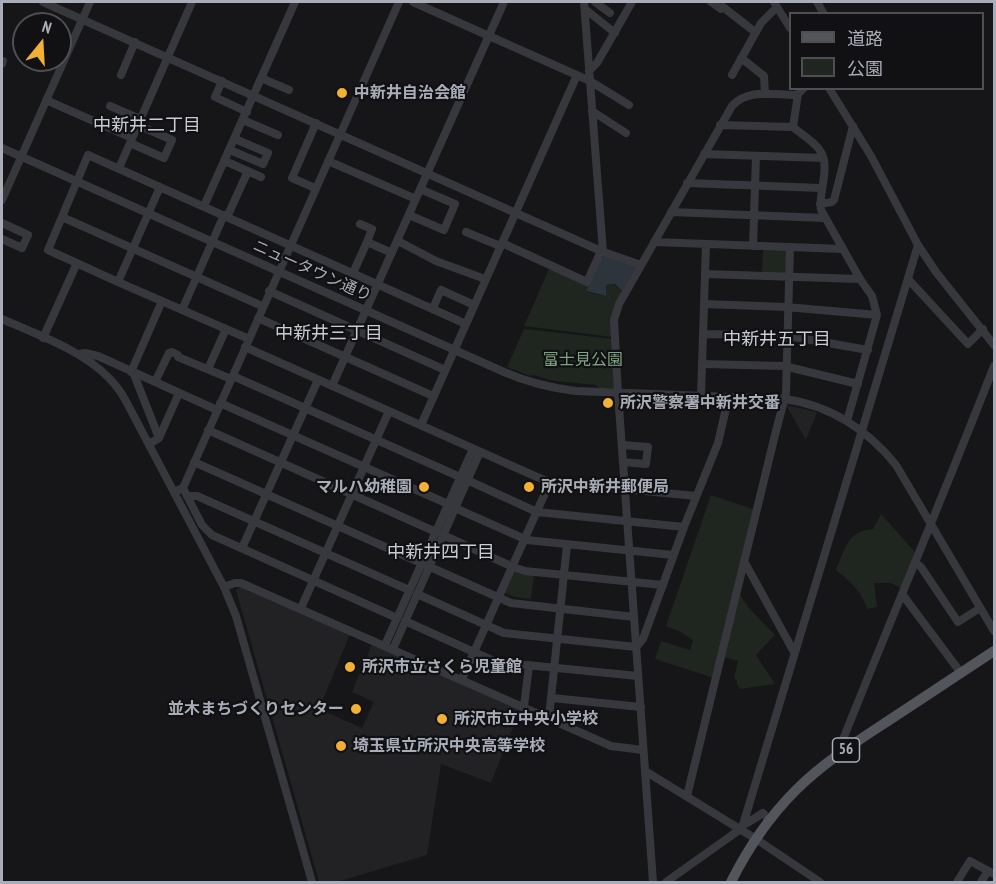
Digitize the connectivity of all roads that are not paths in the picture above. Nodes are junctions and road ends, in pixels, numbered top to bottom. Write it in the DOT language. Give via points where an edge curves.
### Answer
graph roads {
  1 [pos="43,2"];
  2 [pos="90,2"];
  3 [pos="192,2"];
  4 [pos="295,2"];
  5 [pos="399,2"];
  6 [pos="413,2"];
  7 [pos="504,2"];
  8 [pos="595,2"];
  9 [pos="632,2"];
  10 [pos="711,2"];
  11 [pos="775,4"];
  12 [pos="584,5"];
  13 [pos="610,13"];
  14 [pos="82,19"];
  15 [pos="789,26"];
  16 [pos="755,32"];
  17 [pos="615,33"];
  18 [pos="489,35"];
  19 [pos="135,42"];
  20 [pos="168,57"];
  21 [pos="741,58"];
  22 [pos="589,70"];
  23 [pos="121,75"];
  24 [pos="577,75"];
  25 [pos="732,75"];
  26 [pos="261,78"];
  27 [pos="222,81"];
  28 [pos="590,81"];
  29 [pos="289,90"];
  30 [pos="830,90"];
  31 [pos="801,91"];
  32 [pos="765,94"];
  33 [pos="254,96"];
  34 [pos="46,100"];
  35 [pos="629,105"];
  36 [pos="110,106"];
  37 [pos="592,111"];
  38 [pos="245,116"];
  39 [pos="139,122"];
  40 [pos="316,123"];
  41 [pos="720,125"];
  42 [pos="853,126"];
  43 [pos="793,127"];
  44 [pos="339,133"];
  45 [pos="626,133"];
  46 [pos="278,135"];
  47 [pos="235,139"];
  48 [pos="131,141"];
  49 [pos="2,148"];
  50 [pos="230,150"];
  51 [pos="704,154"];
  52 [pos="756,156"];
  53 [pos="21,157"];
  54 [pos="823,158"];
  55 [pos="225,161"];
  56 [pos="328,161"];
  57 [pos="118,168"];
  58 [pos="248,171"];
  59 [pos="428,173"];
  60 [pos="261,177"];
  61 [pos="77,182"];
  62 [pos="687,183"];
  63 [pos="755,186"];
  64 [pos="160,187"];
  65 [pos="315,188"];
  66 [pos="821,188"];
  67 [pos="420,189"];
  68 [pos="2,200"];
  69 [pos="416,200"];
  70 [pos="820,204"];
  71 [pos="204,206"];
  72 [pos="515,212"];
  73 [pos="671,212"];
  74 [pos="148,214"];
  75 [pos="409,215"];
  76 [pos="754,215"];
  77 [pos="226,216"];
  78 [pos="62,217"];
  79 [pos="824,218"];
  80 [pos="2,223"];
  81 [pos="360,224"];
  82 [pos="466,232"];
  83 [pos="2,239"];
  84 [pos="398,241"];
  85 [pos="367,242"];
  86 [pos="654,242"];
  87 [pos="212,243"];
  88 [pos="706,244"];
  89 [pos="291,245"];
  90 [pos="501,245"];
  91 [pos="918,245"];
  92 [pos="753,246"];
  93 [pos="790,247"];
  94 [pos="133,249"];
  95 [pos="843,249"];
  96 [pos="602,251"];
  97 [pos="392,253"];
  98 [pos="76,263"];
  99 [pos="641,265"];
  100 [pos="278,272"];
  101 [pos="354,273"];
  102 [pos="705,274"];
  103 [pos="790,277"];
  104 [pos="197,278"];
  105 [pos="485,279"];
  106 [pos="860,279"];
  107 [pos="908,279"];
  108 [pos="118,282"];
  109 [pos="378,284"];
  110 [pos="270,291"];
  111 [pos="162,301"];
  112 [pos="704,304"];
  113 [pos="474,305"];
  114 [pos="262,306"];
  115 [pos="789,307"];
  116 [pos="433,308"];
  117 [pos="182,310"];
  118 [pos="366,311"];
  119 [pos="877,315"];
  120 [pos="258,318"];
  121 [pos="2,319"];
  122 [pos="466,324"];
  123 [pos="226,329"];
  124 [pos="983,329"];
  125 [pos="358,330"];
  126 [pos="703,334"];
  127 [pos="788,336"];
  128 [pos="43,338"];
  129 [pos="247,343"];
  130 [pos="994,345"];
  131 [pos="454,350"];
  132 [pos="868,350"];
  133 [pos="79,355"];
  134 [pos="345,358"];
  135 [pos="702,364"];
  136 [pos="994,366"];
  137 [pos="787,367"];
  138 [pos="208,369"];
  139 [pos="445,370"];
  140 [pos="132,372"];
  141 [pos="232,378"];
  142 [pos="318,380"];
  143 [pos="155,382"];
  144 [pos="858,384"];
  145 [pos="332,386"];
  146 [pos="179,393"];
  147 [pos="618,393"];
  148 [pos="433,396"];
  149 [pos="701,396"];
  150 [pos="728,397"];
  151 [pos="784,399"];
  152 [pos="219,406"];
  153 [pos="305,409"];
  154 [pos="389,411"];
  155 [pos="847,421"];
  156 [pos="421,425"];
  157 [pos="208,430"];
  158 [pos="862,431"];
  159 [pos="293,436"];
  160 [pos="159,438"];
  161 [pos="376,440"];
  162 [pos="149,444"];
  163 [pos="622,445"];
  164 [pos="477,450"];
  165 [pos="195,460"];
  166 [pos="280,462"];
  167 [pos="623,462"];
  168 [pos="364,467"];
  169 [pos="464,479"];
  170 [pos="550,482"];
  171 [pos="625,489"];
  172 [pos="182,492"];
  173 [pos="267,492"];
  174 [pos="352,494"];
  175 [pos="696,496"];
  176 [pos="452,506"];
  177 [pos="537,512"];
  178 [pos="254,521"];
  179 [pos="627,521"];
  180 [pos="338,524"];
  181 [pos="932,524"];
  182 [pos="684,527"];
  183 [pos="439,534"];
  184 [pos="525,539"];
  185 [pos="567,545"];
  186 [pos="242,548"];
  187 [pos="629,551"];
  188 [pos="325,553"];
  189 [pos="673,555"];
  190 [pos="744,561"];
  191 [pos="915,561"];
  192 [pos="426,563"];
  193 [pos="513,567"];
  194 [pos="564,574"];
  195 [pos="313,580"];
  196 [pos="632,581"];
  197 [pos="663,585"];
  198 [pos="224,587"];
  199 [pos="413,592"];
  200 [pos="902,594"];
  201 [pos="499,595"];
  202 [pos="561,607"];
  203 [pos="301,608"];
  204 [pos="980,608"];
  205 [pos="634,614"];
  206 [pos="401,620"];
  207 [pos="993,624"];
  208 [pos="486,625"];
  209 [pos="557,639"];
  210 [pos="389,647"];
  211 [pos="636,647"];
  212 [pos="994,651"];
  213 [pos="474,652"];
  214 [pos="794,652"];
  215 [pos="529,666"];
  216 [pos="554,668"];
  217 [pos="961,673"];
  218 [pos="638,676"];
  219 [pos="462,679"];
  220 [pos="552,698"];
  221 [pos="524,706"];
  222 [pos="640,707"];
  223 [pos="549,717"];
  224 [pos="643,750"];
  225 [pos="836,757"];
  226 [pos="645,771"];
  227 [pos="687,796"];
  228 [pos="769,820"];
  229 [pos="741,827"];
  230 [pos="756,839"];
  231 [pos="991,872"];
  232 [pos="312,882"];
  233 [pos="653,882"];
  234 [pos="666,882"];
  235 [pos="731,882"];
  236 [pos="820,882"];
  237 [pos="957,882"];
  238 [pos="981,882"];
  1 -- 14 [label="street"];
  2 -- 14 [label="street"];
  3 -- 20 [label="street"];
  4 -- 26 [label="street"];
  5 -- 44 [label="street"];
  6 -- 18 [label="street"];
  7 -- 18 [label="street"];
  8 -- 13 [label="street"];
  9 -- 17 [label="street"];
  10 -- 16 [label="street"];
  11 -- 15 [label="street"];
  11 -- 16 [label="street"];
  12 -- 17 [label="street"];
  12 -- 22 [label="street"];
  14 -- 19 [label="street"];
  14 -- 34 [label="street"];
  16 -- 21 [label="street"];
  17 -- 22 [label="street"];
  18 -- 24 [label="street"];
  18 -- 59 [label="street"];
  19 -- 20 [label="street"];
  19 -- 23 [label="street"];
  20 -- 27 [label="street"];
  20 -- 39 [label="street"];
  21 -- 25 [label="street"];
  21 -- 32 [label="street" via="764,76"];
  22 -- 28 [label="street"];
  24 -- 28 [label="street"];
  24 -- 72 [label="street"];
  26 -- 29 [label="street"];
  26 -- 33 [label="street"];
  27 -- 33 [label="street"];
  27 -- 38 [label="street" via="214,97"];
  28 -- 35 [label="street"];
  28 -- 37 [label="street"];
  30 -- 42 [label="street"];
  31 -- 32 [label="street" via="790,95"];
  31 -- 43 [label="street"];
  32 -- 41 [label="street" via="751,94 738,100"];
  33 -- 38 [label="street"];
  33 -- 40 [label="street"];
  34 -- 48 [label="street"];
  34 -- 53 [label="street"];
  36 -- 39 [label="street"];
  37 -- 45 [label="street"];
  37 -- 96 [label="street"];
  38 -- 46 [label="street"];
  38 -- 47 [label="street"];
  39 -- 48 [label="street"];
  39 -- 48 [label="street" via="172,140 164,158"];
  40 -- 44 [label="street"];
  40 -- 65 [label="street" via="292,178"];
  41 -- 43 [label="street"];
  41 -- 51 [label="street"];
  42 -- 70 [label="street" via="834,200"];
  42 -- 91 [label="street"];
  43 -- 54 [label="street" via="819,148"];
  44 -- 56 [label="street"];
  44 -- 59 [label="street"];
  47 -- 50 [label="street"];
  47 -- 50 [label="street" via="268,153 266,158 263,164"];
  48 -- 57 [label="street"];
  49 -- 53 [label="street, ニュータウン通り"];
  50 -- 55 [label="street"];
  51 -- 52 [label="street"];
  51 -- 62 [label="street"];
  52 -- 54 [label="street"];
  52 -- 63 [label="street"];
  53 -- 61 [label="street, ニュータウン通り"];
  53 -- 68 [label="street"];
  54 -- 66 [label="street"];
  55 -- 58 [label="street"];
  55 -- 71 [label="street"];
  56 -- 65 [label="street"];
  56 -- 69 [label="street"];
  57 -- 61 [label="street" via="88,155"];
  57 -- 64 [label="street"];
  58 -- 60 [label="street"];
  58 -- 77 [label="street"];
  59 -- 67 [label="street"];
  59 -- 72 [label="street"];
  61 -- 74 [label="street, ニュータウン通り"];
  61 -- 78 [label="street"];
  62 -- 63 [label="street"];
  62 -- 73 [label="street"];
  63 -- 66 [label="street"];
  63 -- 76 [label="street"];
  64 -- 71 [label="street"];
  64 -- 74 [label="street"];
  65 -- 89 [label="street"];
  66 -- 70 [label="street"];
  67 -- 69 [label="street"];
  67 -- 75 [label="street" via="455,204 444,230"];
  69 -- 75 [label="street"];
  70 -- 79 [label="street"];
  71 -- 77 [label="street"];
  72 -- 90 [label="street"];
  72 -- 96 [label="street"];
  73 -- 76 [label="street"];
  73 -- 86 [label="street"];
  74 -- 87 [label="street, ニュータウン通り"];
  74 -- 94 [label="street"];
  75 -- 84 [label="street"];
  76 -- 79 [label="street"];
  76 -- 92 [label="street"];
  77 -- 87 [label="street"];
  77 -- 89 [label="street"];
  78 -- 94 [label="street"];
  78 -- 98 [label="street" via="48,250"];
  79 -- 95 [label="street"];
  80 -- 83 [label="street" via="28,235 22,248"];
  81 -- 85 [label="street" via="372,229"];
  82 -- 90 [label="street"];
  84 -- 97 [label="street"];
  84 -- 105 [label="street" via="436,261"];
  85 -- 97 [label="street"];
  85 -- 101 [label="street"];
  86 -- 88 [label="street"];
  86 -- 99 [label="street"];
  87 -- 100 [label="street, ニュータウン通り"];
  87 -- 104 [label="street"];
  88 -- 92 [label="street"];
  88 -- 102 [label="street"];
  89 -- 100 [label="street"];
  89 -- 101 [label="street"];
  90 -- 96 [label="street" via="588,282"];
  90 -- 105 [label="street"];
  91 -- 107 [label="street"];
  91 -- 124 [label="street"];
  92 -- 93 [label="street"];
  93 -- 95 [label="street"];
  93 -- 103 [label="street"];
  94 -- 104 [label="street"];
  94 -- 108 [label="street"];
  95 -- 106 [label="street"];
  96 -- 99 [label="street"];
  97 -- 109 [label="street"];
  98 -- 108 [label="street"];
  98 -- 128 [label="street"];
  99 -- 147 [label="street" via="614,317"];
  100 -- 110 [label="street"];
  100 -- 118 [label="street, ニュータウン通り"];
  101 -- 109 [label="street"];
  102 -- 103 [label="street"];
  102 -- 112 [label="street"];
  103 -- 106 [label="street"];
  103 -- 115 [label="street"];
  104 -- 114 [label="street"];
  104 -- 117 [label="street"];
  105 -- 113 [label="street"];
  106 -- 119 [label="street" via="872,296"];
  107 -- 124 [label="street" via="968,344"];
  107 -- 158 [label="street"];
  108 -- 111 [label="street"];
  109 -- 116 [label="street"];
  109 -- 118 [label="street"];
  110 -- 114 [label="street"];
  110 -- 125 [label="street"];
  111 -- 117 [label="street"];
  111 -- 140 [label="street"];
  112 -- 115 [label="street"];
  112 -- 126 [label="street"];
  113 -- 116 [label="street" via="441,290"];
  113 -- 122 [label="street"];
  114 -- 120 [label="street"];
  115 -- 119 [label="street"];
  115 -- 127 [label="street"];
  116 -- 122 [label="street"];
  117 -- 123 [label="street"];
  118 -- 125 [label="street"];
  118 -- 131 [label="street, ニュータウン通り"];
  119 -- 132 [label="street"];
  120 -- 129 [label="street"];
  120 -- 134 [label="street"];
  121 -- 128 [label="street"];
  122 -- 131 [label="street"];
  123 -- 129 [label="street"];
  123 -- 138 [label="street"];
  124 -- 130 [label="street"];
  125 -- 134 [label="street"];
  125 -- 139 [label="street"];
  126 -- 127 [label="street"];
  126 -- 135 [label="street"];
  127 -- 132 [label="street"];
  127 -- 137 [label="street"];
  128 -- 133 [label="street"];
  129 -- 141 [label="street"];
  129 -- 142 [label="street"];
  131 -- 139 [label="street"];
  131 -- 147 [label="street, ニュータウン通り" via="544,386"];
  132 -- 144 [label="street"];
  133 -- 140 [label="street" via="98,357"];
  133 -- 162 [label="street" via="117,387"];
  134 -- 145 [label="street"];
  134 -- 148 [label="street"];
  135 -- 137 [label="street"];
  135 -- 149 [label="street"];
  136 -- 181 [label="street"];
  137 -- 144 [label="street"];
  137 -- 151 [label="street"];
  138 -- 141 [label="street"];
  138 -- 143 [label="street" via="172,352"];
  139 -- 148 [label="street"];
  140 -- 143 [label="street"];
  140 -- 160 [label="street"];
  141 -- 152 [label="street"];
  141 -- 153 [label="street"];
  142 -- 145 [label="street"];
  142 -- 153 [label="street"];
  143 -- 146 [label="street"];
  144 -- 155 [label="street"];
  145 -- 154 [label="street"];
  146 -- 152 [label="street"];
  146 -- 160 [label="street"];
  147 -- 149 [label="street, ニュータウン通り"];
  147 -- 163 [label="street"];
  148 -- 156 [label="street"];
  149 -- 150 [label="street, ニュータウン通り"];
  150 -- 151 [label="street, ニュータウン通り"];
  150 -- 175 [label="street" via="718,443"];
  151 -- 155 [label="street, ニュータウン通り" via="811,405"];
  151 -- 190 [label="street"];
  152 -- 157 [label="street"];
  152 -- 159 [label="street"];
  153 -- 159 [label="street"];
  153 -- 161 [label="street"];
  154 -- 156 [label="street"];
  154 -- 161 [label="street"];
  155 -- 158 [label="street, ニュータウン通り"];
  156 -- 164 [label="street"];
  157 -- 165 [label="street"];
  157 -- 166 [label="street"];
  158 -- 181 [label="street, ニュータウン通り" via="896,465"];
  158 -- 214 [label="street"];
  159 -- 166 [label="street"];
  159 -- 168 [label="street"];
  160 -- 162 [label="street"];
  161 -- 168 [label="street"];
  161 -- 169 [label="street"];
  162 -- 172 [label="street"];
  163 -- 167 [label="street"];
  163 -- 167 [label="street" via="648,447 646,464"];
  164 -- 169 [label="street"];
  164 -- 170 [label="street"];
  165 -- 172 [label="street"];
  165 -- 173 [label="street"];
  166 -- 173 [label="street"];
  166 -- 174 [label="street"];
  167 -- 171 [label="street"];
  168 -- 174 [label="street"];
  168 -- 176 [label="street"];
  169 -- 176 [label="street"];
  169 -- 177 [label="street"];
  170 -- 171 [label="street"];
  170 -- 177 [label="street"];
  171 -- 175 [label="street"];
  171 -- 179 [label="street"];
  172 -- 178 [label="street"];
  172 -- 186 [label="street" via="208,532"];
  172 -- 198 [label="street"];
  173 -- 178 [label="street"];
  173 -- 180 [label="street"];
  174 -- 180 [label="street"];
  174 -- 183 [label="street"];
  175 -- 182 [label="street"];
  176 -- 183 [label="street"];
  176 -- 184 [label="street"];
  177 -- 179 [label="street"];
  177 -- 184 [label="street"];
  178 -- 186 [label="street"];
  178 -- 188 [label="street"];
  179 -- 182 [label="street"];
  179 -- 187 [label="street"];
  180 -- 188 [label="street"];
  180 -- 192 [label="street"];
  181 -- 191 [label="street"];
  181 -- 204 [label="street, ニュータウン通り"];
  182 -- 189 [label="street"];
  183 -- 192 [label="street"];
  183 -- 193 [label="street"];
  184 -- 185 [label="street"];
  184 -- 193 [label="street"];
  185 -- 187 [label="street"];
  185 -- 194 [label="street"];
  186 -- 195 [label="street"];
  187 -- 189 [label="street"];
  187 -- 196 [label="street"];
  188 -- 195 [label="street"];
  188 -- 199 [label="street"];
  189 -- 197 [label="street"];
  190 -- 214 [label="street"];
  190 -- 227 [label="street"];
  191 -- 200 [label="street"];
  191 -- 204 [label="street" via="958,622"];
  192 -- 199 [label="street"];
  192 -- 201 [label="street"];
  193 -- 194 [label="street"];
  193 -- 201 [label="street"];
  194 -- 196 [label="street"];
  194 -- 202 [label="street"];
  195 -- 203 [label="street"];
  195 -- 206 [label="street"];
  196 -- 197 [label="street"];
  196 -- 205 [label="street"];
  197 -- 211 [label="street" via="643,639"];
  198 -- 203 [label="street" via="242,583"];
  198 -- 232 [label="street" via="236,616"];
  199 -- 206 [label="street"];
  199 -- 208 [label="street"];
  200 -- 217 [label="street"];
  200 -- 225 [label="street"];
  201 -- 202 [label="street"];
  201 -- 208 [label="street"];
  202 -- 205 [label="street"];
  202 -- 209 [label="street"];
  203 -- 210 [label="street"];
  204 -- 207 [label="street, ニュータウン通り"];
  205 -- 211 [label="street"];
  206 -- 210 [label="street"];
  206 -- 213 [label="street"];
  208 -- 209 [label="street" via="504,633"];
  208 -- 213 [label="street"];
  209 -- 211 [label="street"];
  209 -- 216 [label="street"];
  210 -- 219 [label="street"];
  211 -- 218 [label="street"];
  212 -- 217 [label="main road, 56"];
  213 -- 215 [label="street" via="496,662"];
  213 -- 219 [label="street"];
  214 -- 229 [label="street"];
  215 -- 216 [label="street"];
  215 -- 221 [label="street"];
  216 -- 218 [label="street"];
  216 -- 220 [label="street"];
  217 -- 225 [label="main road, 56"];
  218 -- 222 [label="street"];
  219 -- 221 [label="street"];
  220 -- 222 [label="street"];
  220 -- 223 [label="street"];
  221 -- 223 [label="street"];
  222 -- 224 [label="street"];
  223 -- 224 [label="street" via="611,746"];
  224 -- 226 [label="street"];
  225 -- 228 [label="main road, 56" via="799,787"];
  226 -- 227 [label="street"];
  226 -- 233 [label="street"];
  227 -- 229 [label="street"];
  228 -- 229 [label="street" via="763,813"];
  228 -- 230 [label="main road, 56"];
  229 -- 230 [label="street"];
  229 -- 234 [label="street"];
  230 -- 235 [label="main road, 56"];
  230 -- 236 [label="street"];
  231 -- 237 [label="street" via="970,861"];
  231 -- 238 [label="street"];
}
